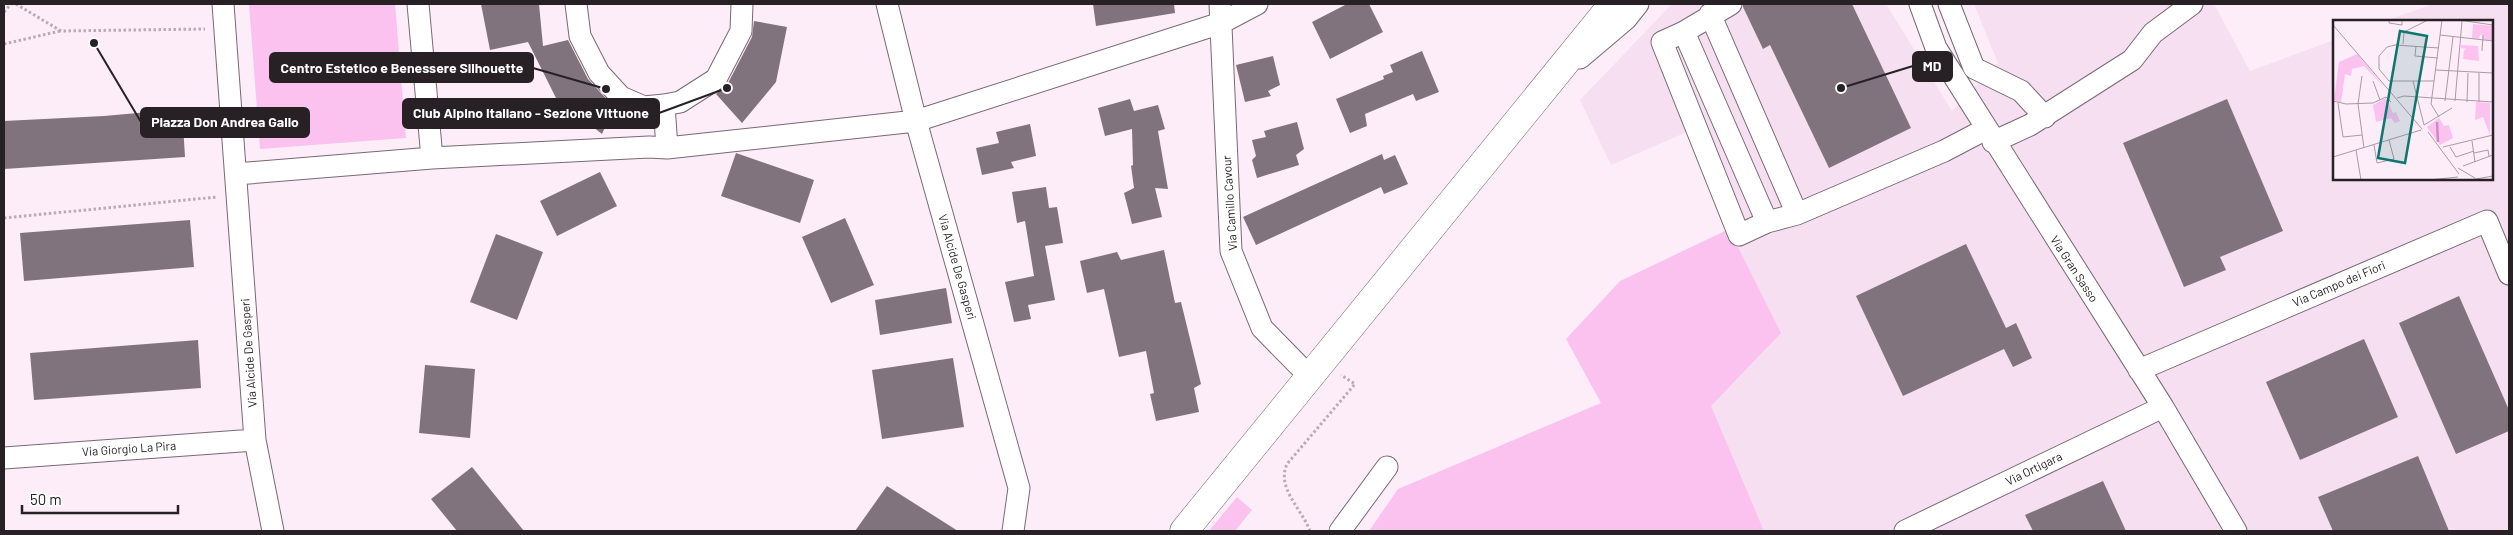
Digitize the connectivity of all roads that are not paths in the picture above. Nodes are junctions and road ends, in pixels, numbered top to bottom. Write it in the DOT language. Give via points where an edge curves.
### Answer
graph roads {
  1 [pos="223,4"];
  2 [pos="418,4"];
  3 [pos="576,4"];
  4 [pos="742,4"];
  5 [pos="887,4"];
  6 [pos="1257,4"];
  7 [pos="1614,4"];
  8 [pos="1638,4"];
  9 [pos="1730,4"];
  10 [pos="1909,4"];
  11 [pos="1920,4"];
  12 [pos="1950,4"];
  13 [pos="2192,4"];
  14 [pos="1220,14"];
  15 [pos="1710,14"];
  16 [pos="1684,32"];
  17 [pos="1936,48"];
  18 [pos="1546,88"];
  19 [pos="664,105"];
  20 [pos="2045,117"];
  21 [pos="916,121"];
  22 [pos="1989,135"];
  23 [pos="667,148"];
  24 [pos="432,158"];
  25 [pos="236,174"];
  26 [pos="1797,214"];
  27 [pos="1767,222"];
  28 [pos="2509,274"];
  29 [pos="1316,370"];
  30 [pos="2139,370"];
  31 [pos="2163,407"];
  32 [pos="255,440"];
  33 [pos="4,458"];
  34 [pos="1387,467"];
  35 [pos="273,531"];
  36 [pos="1013,531"];
  37 [pos="1184,531"];
  38 [pos="1340,531"];
  39 [pos="1905,531"];
  40 [pos="2236,531"];
  1 -- 25 [label="street, Via Alcide De Gasperi"];
  2 -- 24 [label="street"];
  3 -- 19 [label="street" via="580,36 599,73 622,97 644,107"];
  4 -- 19 [label="street" via="741,30 716,79 680,102"];
  5 -- 21 [label="street, Via Alcide De Gasperi"];
  6 -- 14 [label="street"];
  7 -- 18 [label="main road"];
  8 -- 18 [label="street" via="1626,19"];
  9 -- 15 [label="street"];
  10 -- 17 [label="street"];
  11 -- 17 [label="street, Via Gran Sasso"];
  12 -- 20 [label="street" via="1974,68 2021,90"];
  13 -- 20 [label="street" via="2153,33 2132,60"];
  14 -- 21 [label="street"];
  14 -- 29 [label="street, Via Camillo Cavour" via="1231,251 1262,328"];
  15 -- 16 [label="street"];
  15 -- 26 [label="street"];
  16 -- 27 [label="street"];
  16 -- 27 [label="street" via="1662,42 1739,235"];
  17 -- 22 [label="street, Via Gran Sasso"];
  18 -- 29 [label="main road"];
  19 -- 23 [label="street"];
  20 -- 22 [label="street"];
  21 -- 23 [label="street"];
  21 -- 36 [label="street, Via Alcide De Gasperi" via="1019,488"];
  22 -- 26 [label="street"];
  22 -- 30 [label="street, Via Gran Sasso"];
  23 -- 24 [label="street"];
  24 -- 25 [label="street"];
  25 -- 32 [label="street, Via Alcide De Gasperi"];
  26 -- 27 [label="street"];
  28 -- 30 [label="street, Via Campo dei Fiori" via="2487,221"];
  29 -- 37 [label="main road"];
  30 -- 31 [label="street, Via Gran Sasso"];
  31 -- 39 [label="street, Via Ortigara"];
  31 -- 40 [label="street, Via Gran Sasso"];
  32 -- 33 [label="street, Via Giorgio La Pira"];
  32 -- 35 [label="street, Via Alcide De Gasperi"];
  34 -- 38 [label="street"];
}
